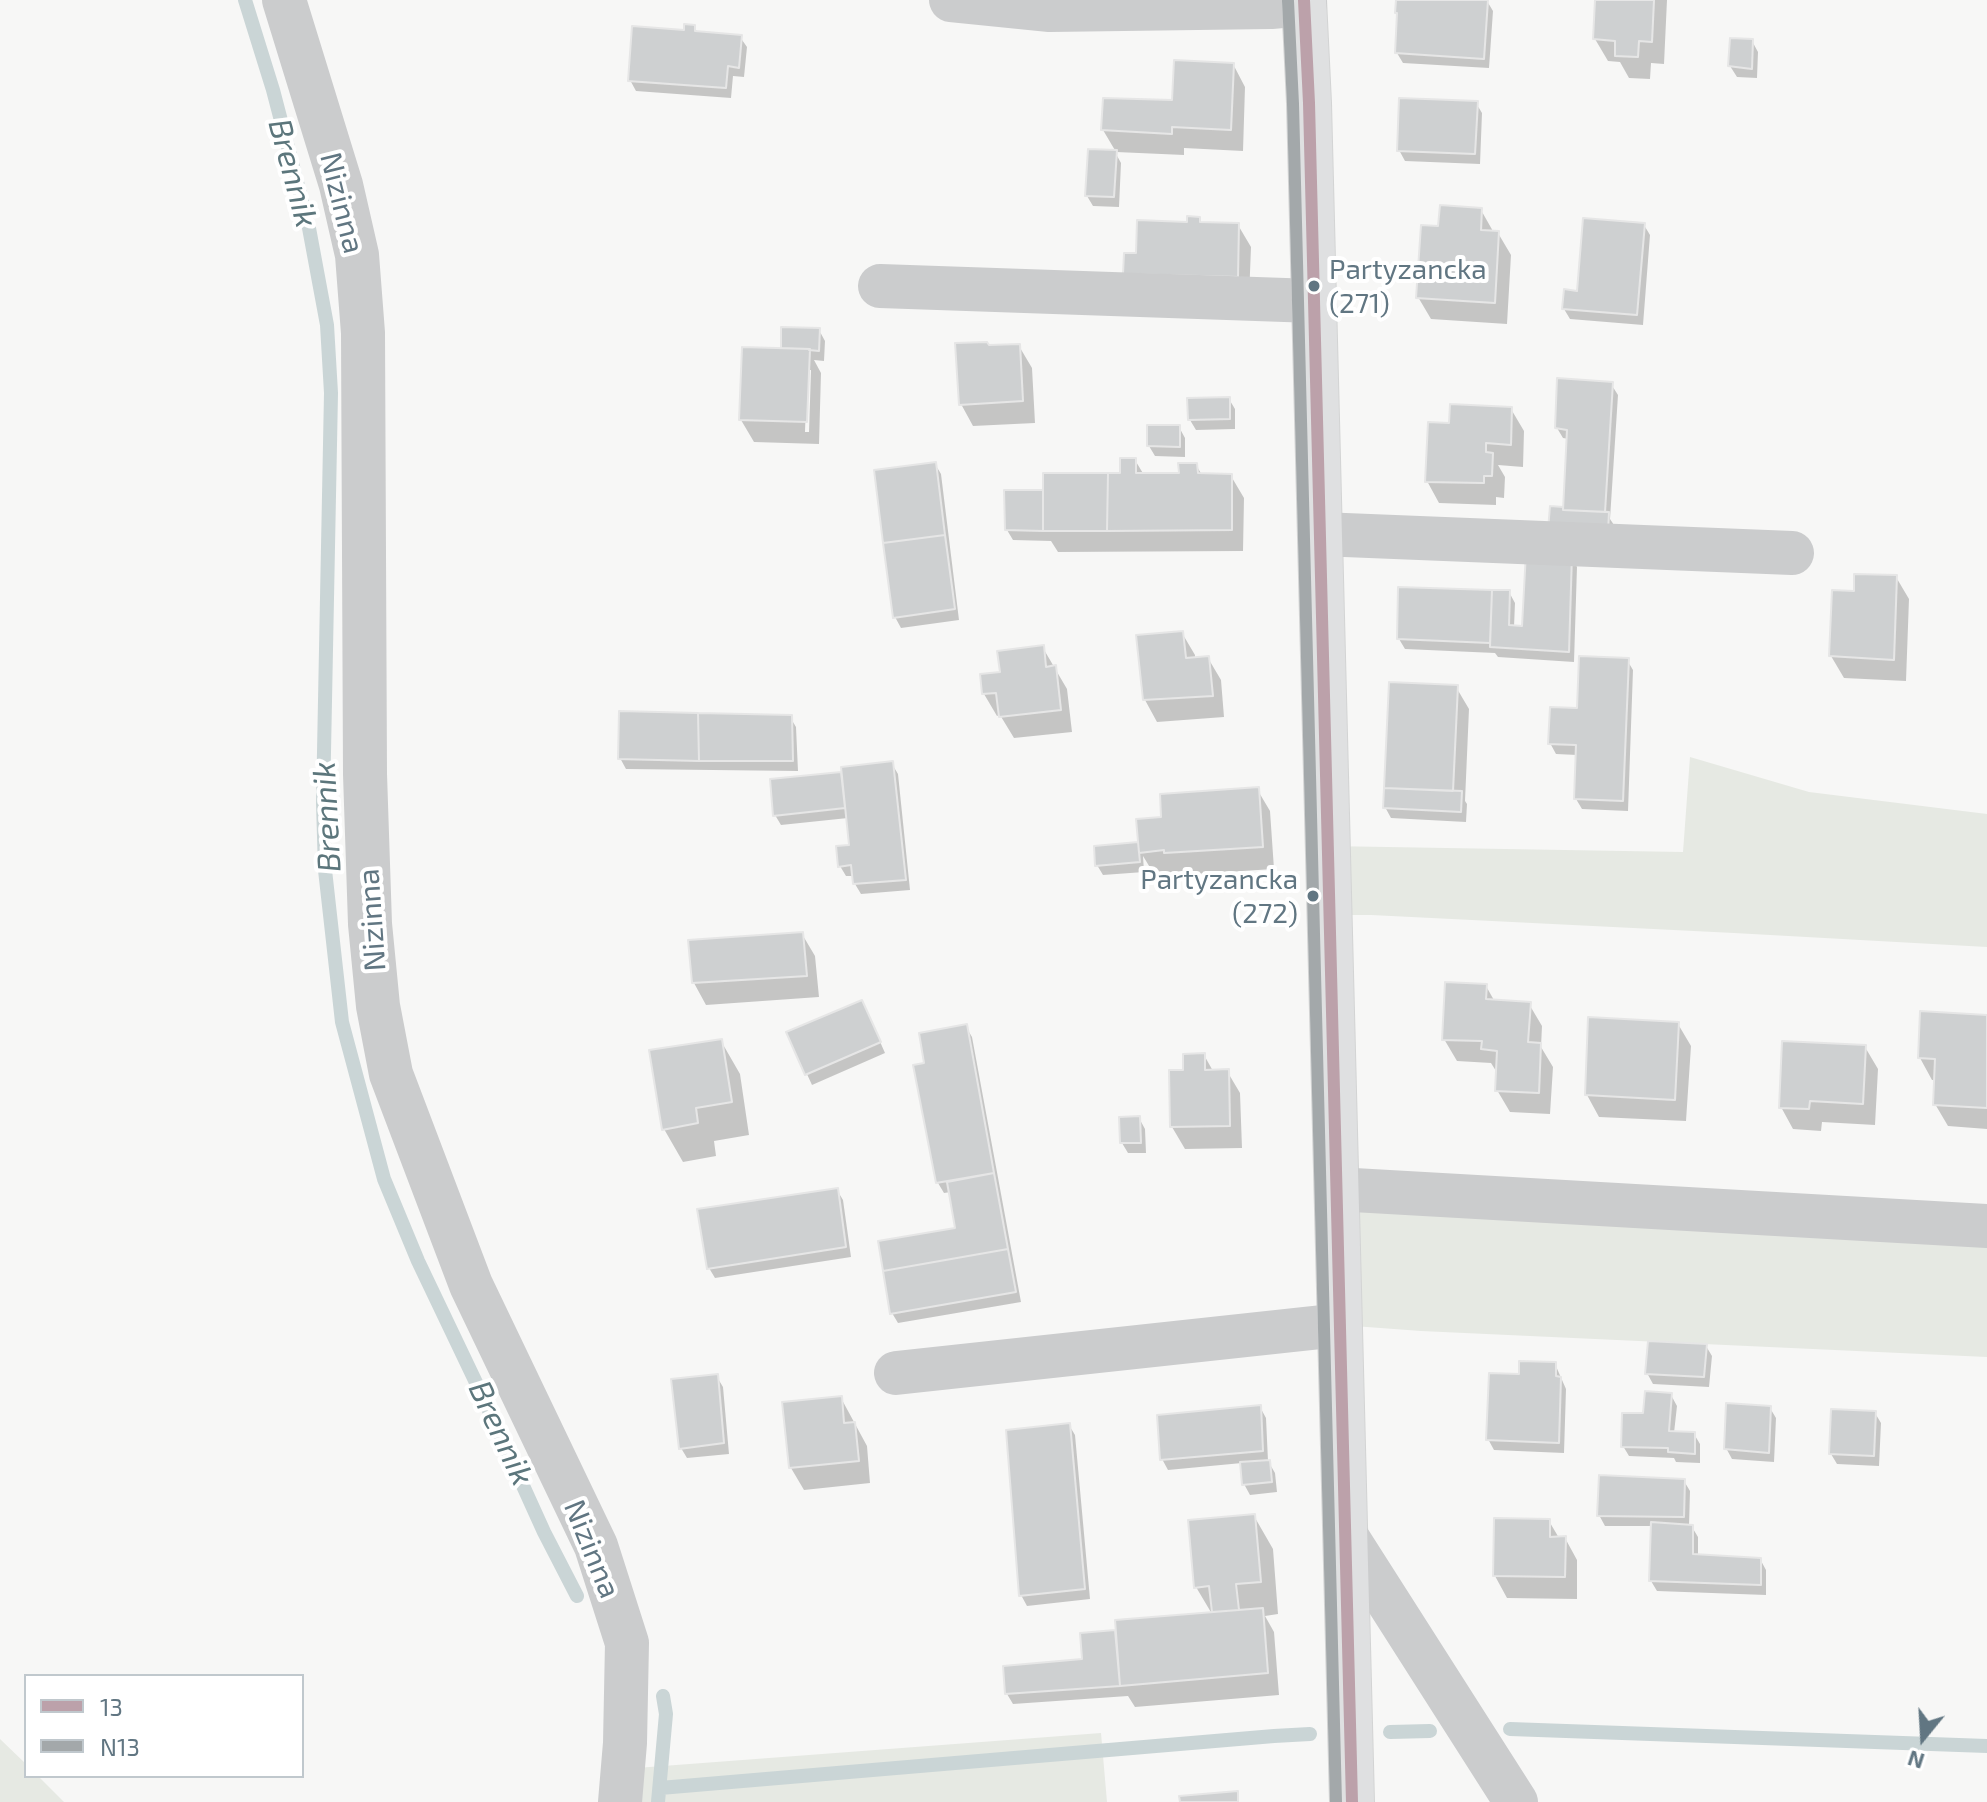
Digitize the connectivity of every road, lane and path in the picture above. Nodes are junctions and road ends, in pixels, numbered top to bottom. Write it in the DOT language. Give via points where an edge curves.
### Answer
graph roads {
  1 [pos="284,0"];
  2 [pos="951,0"];
  3 [pos="1304,2"];
  4 [pos="880,286"];
  5 [pos="1314,301"];
  6 [pos="1320,534"];
  7 [pos="1792,553"];
  8 [pos="1336,1189"];
  9 [pos="1987,1226"];
  10 [pos="1340,1325"];
  11 [pos="896,1373"];
  12 [pos="1345,1534"];
  13 [pos="620,1802"];
  14 [pos="1352,1802"];
  15 [pos="1516,1802"];
  1 -- 13 [label="street, Nizinna" via="357,255 363,333 366,789 378,1006 391,1074 471,1285 596,1546 627,1643"];
  2 -- 3 [label="street" via="1050,10"];
  3 -- 5 [label="main road"];
  4 -- 5 [label="street"];
  5 -- 6 [label="main road"];
  6 -- 7 [label="street"];
  6 -- 8 [label="main road"];
  8 -- 9 [label="street"];
  8 -- 10 [label="main road"];
  10 -- 11 [label="street"];
  10 -- 12 [label="main road"];
  12 -- 14 [label="main road"];
  12 -- 15 [label="street"];
}
